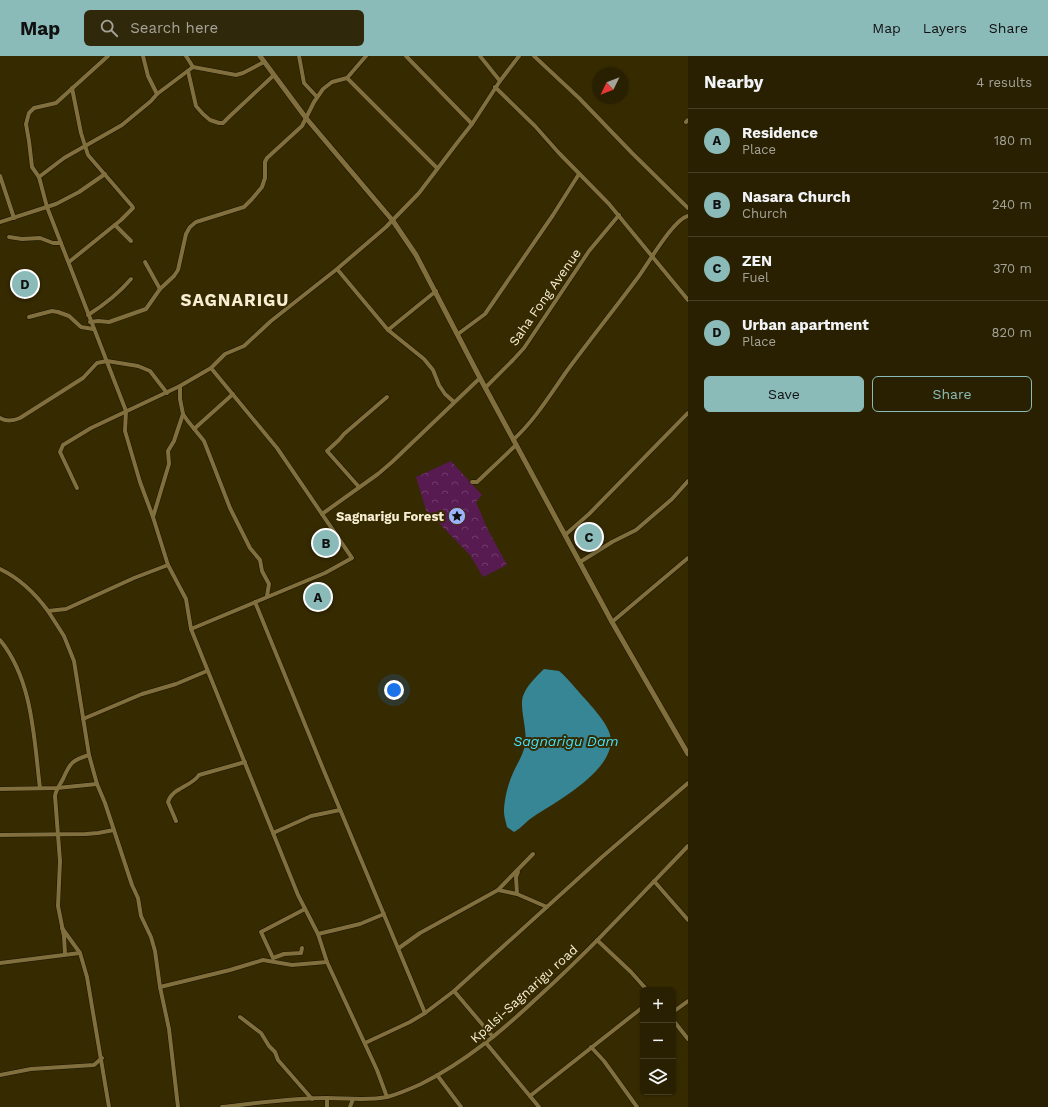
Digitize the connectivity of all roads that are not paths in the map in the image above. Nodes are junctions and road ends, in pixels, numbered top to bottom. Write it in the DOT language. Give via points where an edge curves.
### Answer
graph roads {
  1 [pos="108,56"];
  2 [pos="143,56"];
  3 [pos="186,56"];
  4 [pos="260,56"];
  5 [pos="299,56"];
  6 [pos="366,56"];
  7 [pos="406,56"];
  8 [pos="480,56"];
  9 [pos="519,56"];
  10 [pos="534,56"];
  11 [pos="264,62"];
  12 [pos="193,67"];
  13 [pos="188,71"];
  14 [pos="274,75"];
  15 [pos="347,78"];
  16 [pos="500,81"];
  17 [pos="495,87"];
  18 [pos="72,88"];
  19 [pos="157,94"];
  20 [pos="317,97"];
  21 [pos="306,118"];
  22 [pos="472,124"];
  23 [pos="85,145"];
  24 [pos="437,168"];
  25 [pos="105,174"];
  26 [pos="579,174"];
  27 [pos="0,176"];
  28 [pos="39,177"];
  29 [pos="47,207"];
  30 [pos="688,208"];
  31 [pos="619,215"];
  32 [pos="688,216"];
  33 [pos="14,218"];
  34 [pos="393,221"];
  35 [pos="0,222"];
  36 [pos="115,225"];
  37 [pos="8,237"];
  38 [pos="131,241"];
  39 [pos="61,243"];
  40 [pos="653,256"];
  41 [pos="69,262"];
  42 [pos="145,262"];
  43 [pos="337,269"];
  44 [pos="131,279"];
  45 [pos="160,289"];
  46 [pos="436,292"];
  47 [pos="688,300"];
  48 [pos="88,315"];
  49 [pos="30,317"];
  50 [pos="90,322"];
  51 [pos="93,329"];
  52 [pos="388,330"];
  53 [pos="458,334"];
  54 [pos="107,361"];
  55 [pos="211,368"];
  56 [pos="480,378"];
  57 [pos="180,386"];
  58 [pos="485,388"];
  59 [pos="167,393"];
  60 [pos="233,394"];
  61 [pos="387,396"];
  62 [pos="454,402"];
  63 [pos="126,411"];
  64 [pos="688,413"];
  65 [pos="183,414"];
  66 [pos="0,418"];
  67 [pos="194,429"];
  68 [pos="514,442"];
  69 [pos="472,482"];
  70 [pos="688,482"];
  71 [pos="77,488"];
  72 [pos="360,488"];
  73 [pos="322,514"];
  74 [pos="153,517"];
  75 [pos="565,535"];
  76 [pos="688,558"];
  77 [pos="580,562"];
  78 [pos="168,565"];
  79 [pos="0,569"];
  80 [pos="267,596"];
  81 [pos="255,602"];
  82 [pos="48,611"];
  83 [pos="612,622"];
  84 [pos="191,629"];
  85 [pos="0,640"];
  86 [pos="207,671"];
  87 [pos="83,719"];
  88 [pos="688,754"];
  89 [pos="89,755"];
  90 [pos="245,762"];
  91 [pos="688,783"];
  92 [pos="97,784"];
  93 [pos="40,788"];
  94 [pos="57,788"];
  95 [pos="0,789"];
  96 [pos="340,810"];
  97 [pos="176,821"];
  98 [pos="114,830"];
  99 [pos="273,833"];
  100 [pos="58,834"];
  101 [pos="0,835"];
  102 [pos="688,846"];
  103 [pos="533,854"];
  104 [pos="520,868"];
  105 [pos="654,881"];
  106 [pos="498,890"];
  107 [pos="517,894"];
  108 [pos="547,907"];
  109 [pos="305,909"];
  110 [pos="384,914"];
  111 [pos="688,920"];
  112 [pos="62,928"];
  113 [pos="318,934"];
  114 [pos="597,940"];
  115 [pos="302,948"];
  116 [pos="399,948"];
  117 [pos="80,953"];
  118 [pos="65,954"];
  119 [pos="327,962"];
  120 [pos="0,963"];
  121 [pos="160,987"];
  122 [pos="644,987"];
  123 [pos="454,991"];
  124 [pos="688,1001"];
  125 [pos="640,1009"];
  126 [pos="676,1010"];
  127 [pos="426,1013"];
  128 [pos="240,1017"];
  129 [pos="675,1023"];
  130 [pos="493,1037"];
  131 [pos="688,1039"];
  132 [pos="364,1043"];
  133 [pos="486,1043"];
  134 [pos="591,1047"];
  135 [pos="102,1058"];
  136 [pos="94,1065"];
  137 [pos="102,1069"];
  138 [pos="0,1075"];
  139 [pos="438,1075"];
  140 [pos="530,1096"];
  141 [pos="386,1097"];
  142 [pos="327,1098"];
  143 [pos="312,1099"];
  144 [pos="353,1099"];
  145 [pos="109,1107"];
  146 [pos="178,1107"];
  147 [pos="222,1107"];
  148 [pos="327,1107"];
  149 [pos="350,1107"];
  150 [pos="461,1107"];
  151 [pos="539,1107"];
  152 [pos="637,1107"];
  1 -- 18 [label="street"];
  2 -- 19 [label="street" via="148,76"];
  3 -- 12 [label="street"];
  4 -- 11 [label="street"];
  5 -- 20 [label="street" via="304,83"];
  6 -- 15 [label="street"];
  7 -- 22 [label="street"];
  8 -- 16 [label="street"];
  9 -- 16 [label="street"];
  10 -- 30 [label="street"];
  11 -- 12 [label="street" via="236,75"];
  11 -- 14 [label="street"];
  12 -- 13 [label="street"];
  13 -- 14 [label="street" via="196,106 210,120 219,123 223,123"];
  13 -- 19 [label="street"];
  14 -- 21 [label="street"];
  15 -- 20 [label="street" via="332,82"];
  15 -- 24 [label="street"];
  16 -- 17 [label="street"];
  17 -- 22 [label="street"];
  17 -- 26 [label="street"];
  18 -- 23 [label="street"];
  18 -- 28 [label="street" via="56,103 34,108 29,112 26,124 32,167"];
  19 -- 23 [label="street" via="122,125"];
  20 -- 21 [label="street"];
  21 -- 34 [label="street"];
  21 -- 45 [label="street" via="302,126 266,160 262,187 252,200 244,207 196,222 190,228 186,234 178,270"];
  22 -- 24 [label="street"];
  23 -- 25 [label="street" via="88,154"];
  23 -- 28 [label="street"];
  24 -- 34 [label="street" via="419,193"];
  25 -- 29 [label="street" via="79,192"];
  25 -- 36 [label="street" via="132,206 132,210"];
  26 -- 31 [label="street"];
  26 -- 53 [label="street" via="484,314"];
  27 -- 33 [label="street"];
  28 -- 29 [label="street"];
  29 -- 33 [label="street"];
  29 -- 39 [label="street"];
  31 -- 40 [label="street"];
  31 -- 58 [label="street, Saha Fong Avenue" via="589,251 524,348"];
  32 -- 40 [label="street" via="678,221"];
  33 -- 35 [label="street"];
  34 -- 43 [label="street"];
  34 -- 46 [label="street" via="416,255"];
  36 -- 38 [label="street"];
  36 -- 41 [label="street"];
  37 -- 39 [label="street" via="40,238"];
  39 -- 41 [label="street"];
  40 -- 47 [label="street"];
  40 -- 68 [label="street"];
  41 -- 48 [label="street"];
  42 -- 45 [label="street"];
  43 -- 52 [label="street"];
  43 -- 55 [label="street" via="271,321 244,346 225,354"];
  44 -- 48 [label="street" via="120,291"];
  45 -- 50 [label="street" via="146,309 109,322"];
  46 -- 52 [label="street"];
  46 -- 53 [label="street"];
  48 -- 50 [label="street"];
  49 -- 51 [label="street" via="52,311 58,312 69,316 81,327"];
  50 -- 51 [label="street"];
  51 -- 54 [label="street"];
  52 -- 62 [label="street" via="424,359 433,370 445,394"];
  53 -- 56 [label="street"];
  54 -- 59 [label="street" via="148,370"];
  54 -- 63 [label="street"];
  54 -- 66 [label="street" via="97,363 83,378 20,418 5,421"];
  55 -- 57 [label="street"];
  55 -- 60 [label="street"];
  56 -- 58 [label="street"];
  56 -- 62 [label="street"];
  57 -- 59 [label="street"];
  57 -- 65 [label="street"];
  58 -- 68 [label="street"];
  59 -- 63 [label="street"];
  60 -- 67 [label="street"];
  60 -- 73 [label="street" via="278,448"];
  61 -- 72 [label="street" via="327,451"];
  62 -- 72 [label="street" via="392,462"];
  63 -- 71 [label="street" via="91,428 61,447 60,452"];
  63 -- 74 [label="street" via="125,431"];
  64 -- 75 [label="street"];
  65 -- 67 [label="street"];
  65 -- 74 [label="street" via="168,451 169,464"];
  67 -- 80 [label="street" via="204,441 230,508 250,548 260,560 269,584"];
  68 -- 69 [label="street" via="477,482"];
  68 -- 75 [label="street"];
  70 -- 77 [label="street" via="636,530"];
  72 -- 73 [label="street"];
  73 -- 80 [label="street" via="352,558"];
  74 -- 78 [label="street"];
  75 -- 77 [label="street"];
  76 -- 83 [label="street"];
  77 -- 83 [label="street"];
  78 -- 82 [label="street" via="66,609"];
  78 -- 84 [label="street" via="186,599"];
  79 -- 82 [label="street" via="30,588"];
  80 -- 81 [label="street"];
  81 -- 84 [label="street"];
  81 -- 96 [label="street"];
  82 -- 87 [label="street" via="72,653"];
  83 -- 88 [label="street"];
  84 -- 86 [label="street"];
  85 -- 93 [label="street" via="11,655 23,685 33,727"];
  86 -- 87 [label="street" via="142,694"];
  86 -- 90 [label="street"];
  87 -- 89 [label="street"];
  89 -- 92 [label="street"];
  89 -- 94 [label="street" via="76,758"];
  90 -- 97 [label="street" via="199,775 196,780 173,794 168,802"];
  90 -- 99 [label="street"];
  91 -- 108 [label="street"];
  92 -- 94 [label="street"];
  92 -- 98 [label="street"];
  93 -- 94 [label="street"];
  93 -- 95 [label="street"];
  94 -- 100 [label="street" via="55,796"];
  96 -- 99 [label="street" via="311,816"];
  96 -- 110 [label="street"];
  98 -- 100 [label="street"];
  98 -- 121 [label="street" via="138,898 141,916 151,937"];
  99 -- 109 [label="street"];
  100 -- 101 [label="street"];
  100 -- 112 [label="street" via="58,906"];
  102 -- 105 [label="street, Kpalsi-Sagnarigu road"];
  103 -- 104 [label="street"];
  104 -- 106 [label="street"];
  104 -- 107 [label="street" via="516,877"];
  105 -- 111 [label="street"];
  105 -- 114 [label="street, Kpalsi-Sagnarigu road"];
  106 -- 107 [label="street"];
  106 -- 116 [label="street" via="420,933"];
  107 -- 108 [label="street"];
  108 -- 123 [label="street"];
  109 -- 113 [label="street"];
  109 -- 115 [label="street" via="261,932 273,958 284,954 301,953"];
  110 -- 113 [label="street" via="360,924"];
  110 -- 116 [label="street"];
  112 -- 117 [label="street"];
  112 -- 118 [label="street"];
  113 -- 119 [label="street"];
  114 -- 122 [label="street"];
  114 -- 130 [label="street, Kpalsi-Sagnarigu road"];
  116 -- 127 [label="street"];
  117 -- 118 [label="street"];
  117 -- 135 [label="street" via="90,989"];
  118 -- 120 [label="street"];
  119 -- 121 [label="street" via="292,965 263,960"];
  119 -- 132 [label="street"];
  121 -- 146 [label="street" via="169,1029"];
  123 -- 127 [label="street"];
  123 -- 130 [label="street"];
  124 -- 126 [label="street"];
  125 -- 134 [label="street"];
  127 -- 132 [label="street"];
  128 -- 143 [label="street" via="261,1033 276,1052 278,1060"];
  129 -- 131 [label="street"];
  130 -- 133 [label="street, Kpalsi-Sagnarigu road"];
  132 -- 141 [label="street" via="383,1084"];
  133 -- 139 [label="street, Kpalsi-Sagnarigu road"];
  133 -- 140 [label="street"];
  134 -- 140 [label="street"];
  134 -- 152 [label="street"];
  135 -- 136 [label="street"];
  135 -- 137 [label="street"];
  136 -- 137 [label="street"];
  136 -- 138 [label="street" via="32,1069"];
  137 -- 145 [label="street"];
  139 -- 141 [label="street, Kpalsi-Sagnarigu road"];
  139 -- 150 [label="street"];
  140 -- 151 [label="street"];
  141 -- 144 [label="street, Kpalsi-Sagnarigu road"];
  142 -- 143 [label="street, Kpalsi-Sagnarigu road"];
  142 -- 144 [label="street, Kpalsi-Sagnarigu road"];
  142 -- 148 [label="street"];
  143 -- 147 [label="street, Kpalsi-Sagnarigu road"];
  144 -- 149 [label="street"];
}
